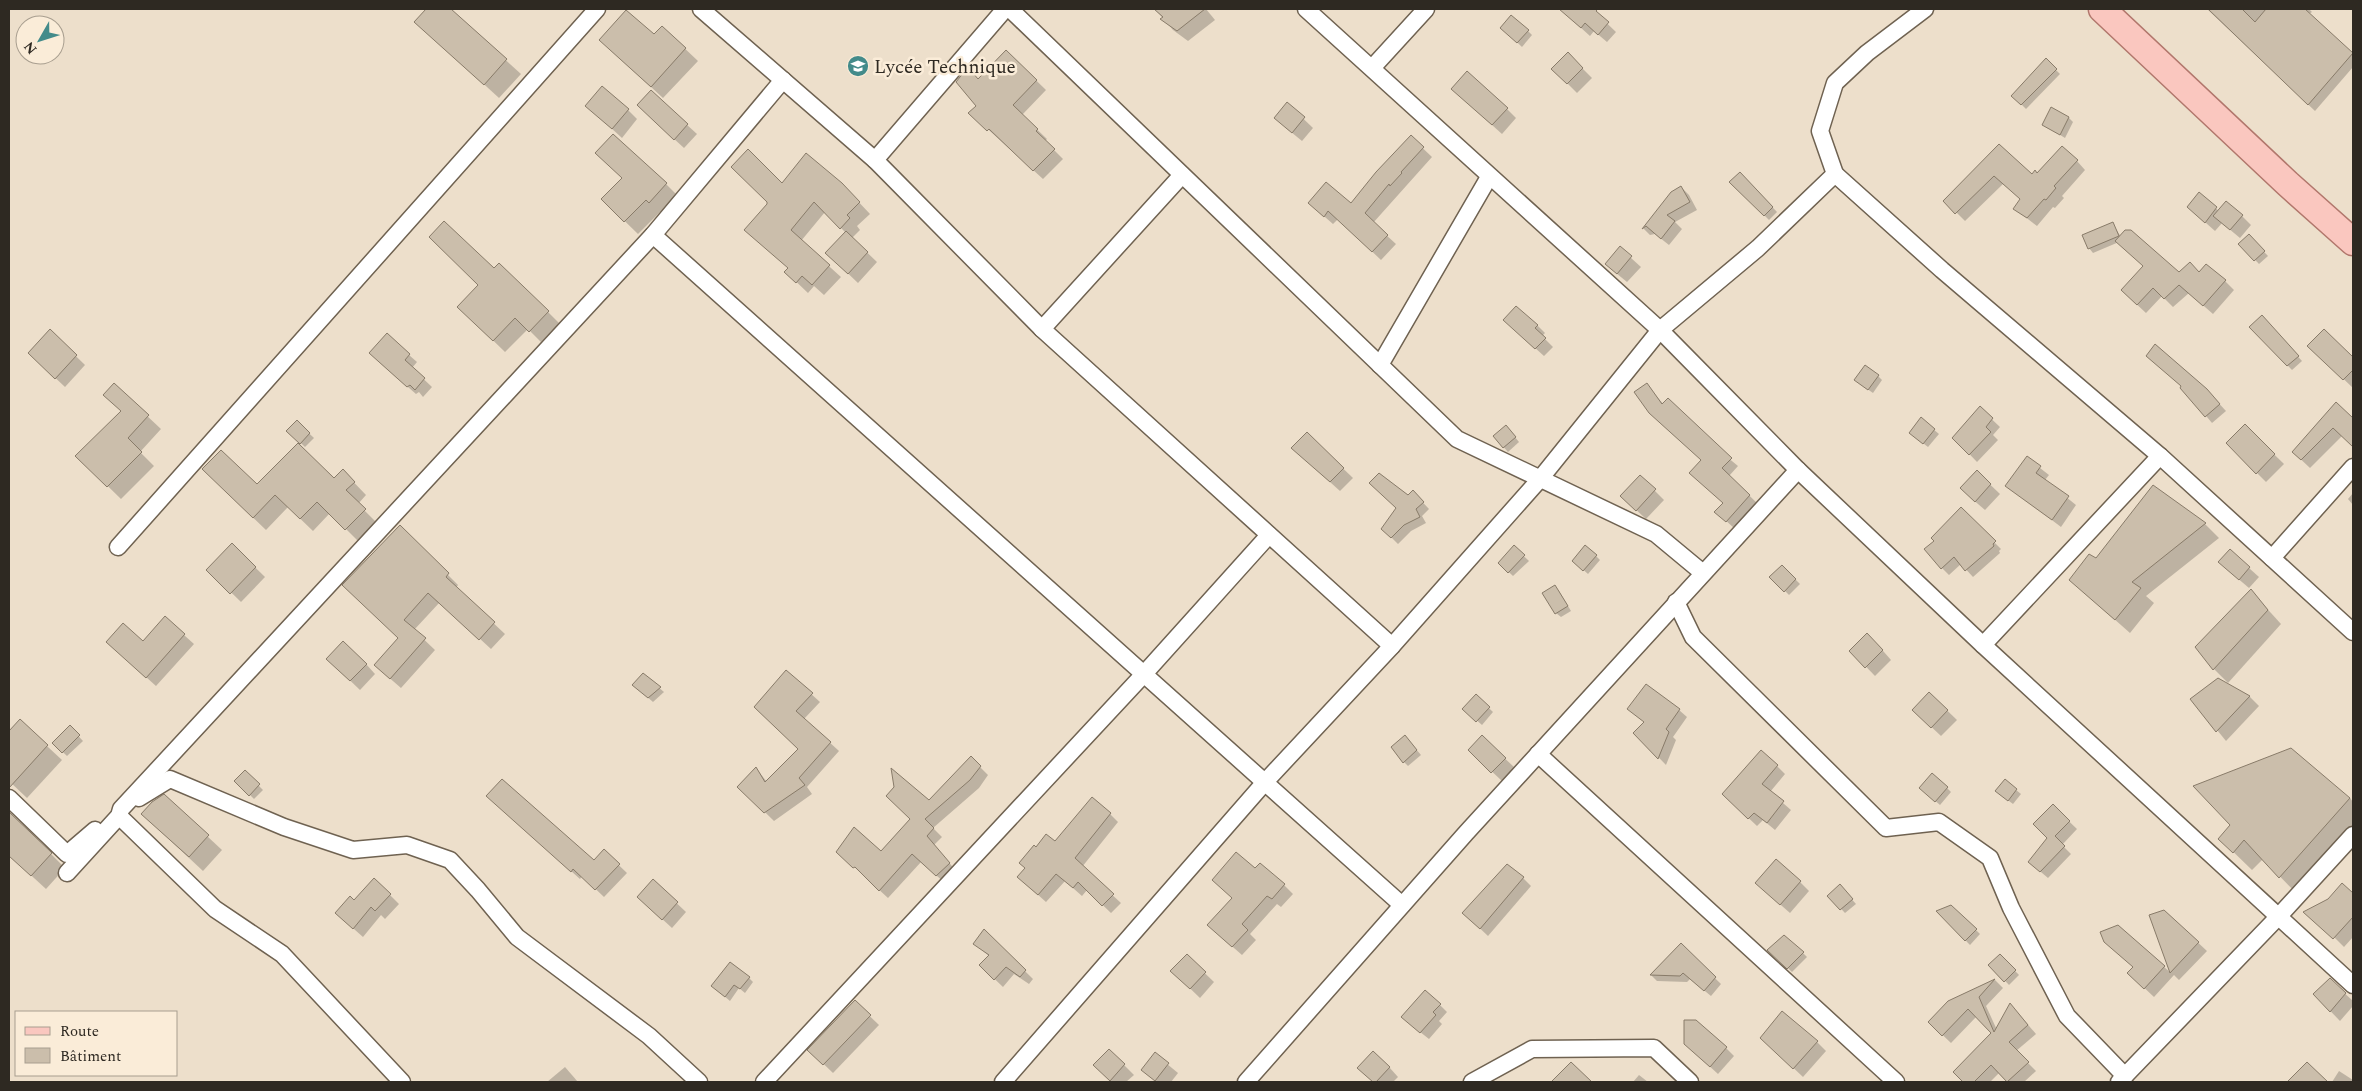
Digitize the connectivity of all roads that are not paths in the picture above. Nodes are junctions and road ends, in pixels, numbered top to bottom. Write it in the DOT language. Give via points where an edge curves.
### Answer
graph roads {
  1 [pos="597,9"];
  2 [pos="701,9"];
  3 [pos="1004,9"];
  4 [pos="1010,9"];
  5 [pos="1306,9"];
  6 [pos="1426,9"];
  7 [pos="1925,9"];
  8 [pos="2102,9"];
  9 [pos="1372,68"];
  10 [pos="783,80"];
  11 [pos="875,160"];
  12 [pos="1835,174"];
  13 [pos="1182,175"];
  14 [pos="1489,177"];
  15 [pos="654,234"];
  16 [pos="2353,242"];
  17 [pos="1042,329"];
  18 [pos="1660,330"];
  19 [pos="1380,365"];
  20 [pos="2160,456"];
  21 [pos="2353,467"];
  22 [pos="1798,470"];
  23 [pos="1540,479"];
  24 [pos="1269,534"];
  25 [pos="118,547"];
  26 [pos="2272,558"];
  27 [pos="1703,573"];
  28 [pos="1676,602"];
  29 [pos="2353,632"];
  30 [pos="1983,645"];
  31 [pos="1392,646"];
  32 [pos="1144,674"];
  33 [pos="1538,754"];
  34 [pos="1265,782"];
  35 [pos="9,798"];
  36 [pos="120,812"];
  37 [pos="2353,835"];
  38 [pos="67,873"];
  39 [pos="1402,905"];
  40 [pos="2279,916"];
  41 [pos="2353,985"];
  42 [pos="1496,1077"];
  43 [pos="1012,1079"];
  44 [pos="2122,1079"];
  45 [pos="402,1082"];
  46 [pos="699,1082"];
  47 [pos="764,1082"];
  48 [pos="1246,1082"];
  49 [pos="1472,1082"];
  50 [pos="1690,1082"];
  51 [pos="1896,1082"];
  1 -- 25 [label="street"];
  2 -- 10 [label="street"];
  3 -- 11 [label="street"];
  4 -- 13 [label="street"];
  5 -- 9 [label="street"];
  6 -- 9 [label="street"];
  7 -- 12 [label="street" via="1834,83 1820,131"];
  8 -- 16 [label="main road"];
  9 -- 14 [label="street"];
  10 -- 11 [label="street"];
  10 -- 15 [label="street"];
  11 -- 17 [label="street"];
  12 -- 18 [label="street" via="1758,248"];
  12 -- 20 [label="street"];
  13 -- 17 [label="street"];
  13 -- 19 [label="street"];
  14 -- 18 [label="street"];
  14 -- 19 [label="street"];
  15 -- 32 [label="street"];
  15 -- 36 [label="street"];
  17 -- 24 [label="street"];
  18 -- 22 [label="street"];
  18 -- 23 [label="street"];
  19 -- 23 [label="street" via="1457,439"];
  20 -- 26 [label="street"];
  20 -- 30 [label="street"];
  21 -- 26 [label="street"];
  22 -- 27 [label="street"];
  22 -- 30 [label="street"];
  23 -- 27 [label="street" via="1656,534"];
  23 -- 31 [label="street"];
  24 -- 31 [label="street"];
  24 -- 32 [label="street"];
  26 -- 29 [label="street"];
  27 -- 28 [label="street"];
  28 -- 33 [label="street"];
  28 -- 44 [label="street" via="1693,637 1886,828 1939,822 1990,858 2011,908 2067,1016"];
  30 -- 40 [label="street"];
  31 -- 34 [label="street"];
  32 -- 34 [label="street"];
  32 -- 47 [label="street"];
  33 -- 39 [label="street"];
  33 -- 51 [label="street"];
  34 -- 39 [label="street"];
  34 -- 43 [label="street"];
  35 -- 36 [label="street" via="67,854"];
  36 -- 38 [label="street"];
  36 -- 45 [label="street" via="215,908 282,954"];
  36 -- 46 [label="street" via="170,779 284,827 353,850 407,844 450,860 516,937 649,1036"];
  37 -- 40 [label="street"];
  39 -- 48 [label="street"];
  40 -- 41 [label="street"];
  40 -- 44 [label="street"];
  42 -- 49 [label="street"];
  42 -- 50 [label="street" via="1532,1049 1654,1048"];
}
